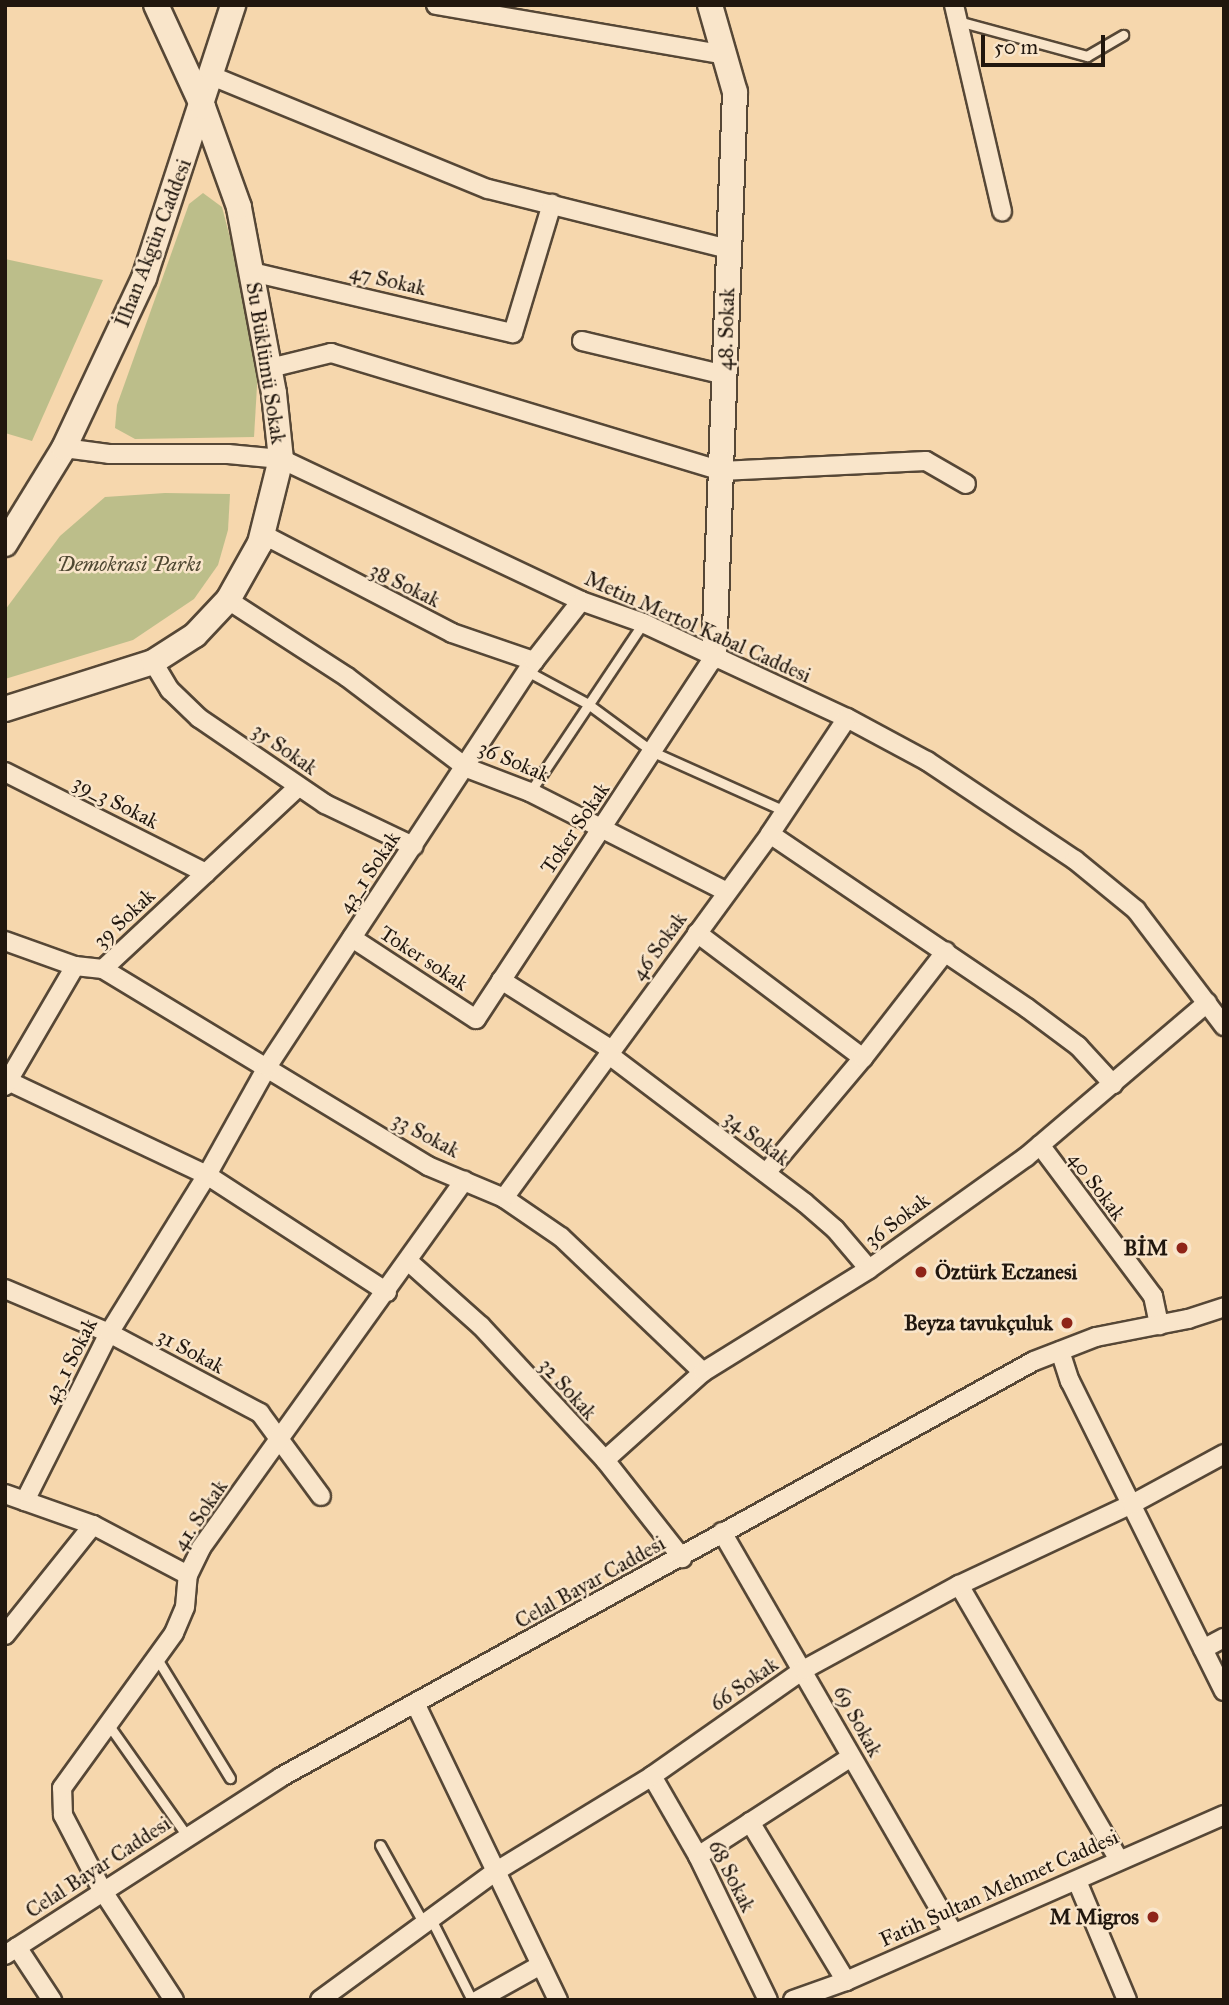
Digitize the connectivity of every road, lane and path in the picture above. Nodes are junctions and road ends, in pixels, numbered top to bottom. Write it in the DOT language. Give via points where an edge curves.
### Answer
graph roads {
  1 [pos="156,5"];
  2 [pos="233,5"];
  3 [pos="436,5"];
  4 [pos="710,5"];
  5 [pos="956,13"];
  6 [pos="1123,35"];
  7 [pos="724,55"];
  8 [pos="212,76"];
  9 [pos="203,107"];
  10 [pos="552,204"];
  11 [pos="1002,212"];
  12 [pos="729,249"];
  13 [pos="252,272"];
  14 [pos="582,341"];
  15 [pos="270,369"];
  16 [pos="725,375"];
  17 [pos="64,448"];
  18 [pos="281,459"];
  19 [pos="721,471"];
  20 [pos="967,484"];
  21 [pos="262,534"];
  22 [pos="5,544"];
  23 [pos="228,600"];
  24 [pos="581,601"];
  25 [pos="643,623"];
  26 [pos="714,657"];
  27 [pos="153,662"];
  28 [pos="531,666"];
  29 [pos="588,705"];
  30 [pos="5,709"];
  31 [pos="847,718"];
  32 [pos="653,752"];
  33 [pos="467,768"];
  34 [pos="5,772"];
  35 [pos="298,787"];
  36 [pos="530,792"];
  37 [pos="785,811"];
  38 [pos="602,828"];
  39 [pos="770,834"];
  40 [pos="413,846"];
  41 [pos="206,873"];
  42 [pos="727,892"];
  43 [pos="697,933"];
  44 [pos="352,938"];
  45 [pos="5,941"];
  46 [pos="946,951"];
  47 [pos="75,966"];
  48 [pos="103,969"];
  49 [pos="501,980"];
  50 [pos="1207,1003"];
  51 [pos="471,1016"];
  52 [pos="1224,1026"];
  53 [pos="610,1052"];
  54 [pos="863,1058"];
  55 [pos="267,1067"];
  56 [pos="7,1083"];
  57 [pos="1113,1084"];
  58 [pos="1040,1145"];
  59 [pos="766,1172"];
  60 [pos="207,1175"];
  61 [pos="464,1180"];
  62 [pos="504,1198"];
  63 [pos="408,1261"];
  64 [pos="869,1269"];
  65 [pos="5,1289"];
  66 [pos="387,1292"];
  67 [pos="1224,1307"];
  68 [pos="1159,1325"];
  69 [pos="109,1333"];
  70 [pos="1060,1351"];
  71 [pos="703,1371"];
  72 [pos="281,1438"];
  73 [pos="1224,1454"];
  74 [pos="605,1460"];
  75 [pos="5,1494"];
  76 [pos="321,1496"];
  77 [pos="25,1501"];
  78 [pos="1132,1504"];
  79 [pos="93,1525"];
  80 [pos="722,1532"];
  81 [pos="682,1558"];
  82 [pos="188,1575"];
  83 [pos="959,1585"];
  84 [pos="5,1635"];
  85 [pos="1224,1638"];
  86 [pos="1203,1649"];
  87 [pos="156,1657"];
  88 [pos="803,1670"];
  89 [pos="1224,1691"];
  90 [pos="415,1703"];
  91 [pos="107,1723"];
  92 [pos="851,1756"];
  93 [pos="652,1776"];
  94 [pos="230,1778"];
  95 [pos="1224,1815"];
  96 [pos="750,1822"];
  97 [pos="187,1836"];
  98 [pos="380,1845"];
  99 [pos="698,1856"];
  100 [pos="1119,1860"];
  101 [pos="495,1872"];
  102 [pos="1077,1881"];
  103 [pos="102,1890"];
  104 [pos="428,1922"];
  105 [pos="953,1932"];
  106 [pos="10,1949"];
  107 [pos="541,1965"];
  108 [pos="846,1981"];
  109 [pos="51,2000"];
  110 [pos="174,2000"];
  111 [pos="320,2000"];
  112 [pos="472,2000"];
  113 [pos="478,2000"];
  114 [pos="558,2000"];
  115 [pos="768,2000"];
  116 [pos="793,2000"];
  117 [pos="1128,2000"];
  1 -- 9 [label="main road, Su Büklümü Sokak"];
  2 -- 8 [label="main road, İlhan Akgün Caddesi"];
  3 -- 7 [label="street"];
  4 -- 7 [label="main road, 48. Sokak"];
  5 -- 6 [label="lane" via="1087,56"];
  5 -- 11 [label="street"];
  7 -- 12 [label="main road, 48. Sokak" via="735,92"];
  8 -- 9 [label="main road, İlhan Akgün Caddesi"];
  8 -- 10 [label="street" via="488,188"];
  9 -- 13 [label="main road, Su Büklümü Sokak" via="239,208"];
  9 -- 17 [label="main road, İlhan Akgün Caddesi" via="144,278"];
  10 -- 12 [label="street"];
  10 -- 13 [label="street, 47 Sokak" via="513,333"];
  12 -- 16 [label="main road, 48. Sokak"];
  13 -- 15 [label="main road, Su Büklümü Sokak"];
  14 -- 16 [label="street"];
  15 -- 18 [label="main road, Su Büklümü Sokak"];
  15 -- 19 [label="street" via="331,353"];
  16 -- 19 [label="main road, 48. Sokak"];
  17 -- 18 [label="street, Metin Mertol Kabal Caddesi" via="109,454"];
  17 -- 22 [label="main road, İlhan Akgün Caddesi"];
  18 -- 21 [label="main road, Su Büklümü Sokak"];
  18 -- 24 [label="street, Metin Mertol Kabal Caddesi"];
  19 -- 20 [label="street" via="926,461"];
  19 -- 26 [label="main road, 48. Sokak"];
  21 -- 23 [label="main road, Su Büklümü Sokak"];
  21 -- 28 [label="street, 38 Sokak" via="452,633"];
  23 -- 27 [label="main road, Su Büklümü Sokak" via="195,635"];
  23 -- 33 [label="street, 36 Sokak" via="347,677"];
  24 -- 25 [label="street, Metin Mertol Kabal Caddesi"];
  24 -- 28 [label="street, 43_1 Sokak"];
  25 -- 26 [label="street, Metin Mertol Kabal Caddesi"];
  25 -- 29 [label="lane"];
  26 -- 31 [label="street, Metin Mertol Kabal Caddesi"];
  26 -- 32 [label="street, Toker Sokak"];
  27 -- 30 [label="main road, Su Büklümü Sokak"];
  27 -- 35 [label="street, 35 Sokak" via="170,690 199,718"];
  28 -- 29 [label="lane"];
  28 -- 33 [label="street, 43_1 Sokak"];
  29 -- 32 [label="lane"];
  29 -- 36 [label="lane"];
  31 -- 37 [label="street, 46 Sokak"];
  31 -- 50 [label="street, Metin Mertol Kabal Caddesi" via="927,761 1075,860 1136,910"];
  32 -- 37 [label="lane"];
  32 -- 38 [label="street, Toker Sokak"];
  33 -- 36 [label="street, 36 Sokak"];
  33 -- 40 [label="street, 43_1 Sokak"];
  34 -- 41 [label="street, 39_3 Sokak"];
  35 -- 40 [label="street, 35 Sokak"];
  35 -- 41 [label="street, 39 Sokak"];
  36 -- 38 [label="street, 36 Sokak"];
  37 -- 39 [label="street, 46 Sokak"];
  38 -- 42 [label="street, 36 Sokak"];
  38 -- 49 [label="street, Toker Sokak"];
  39 -- 42 [label="street, 46 Sokak"];
  39 -- 46 [label="street"];
  40 -- 44 [label="street, 43_1 Sokak"];
  41 -- 48 [label="street, 39 Sokak"];
  42 -- 43 [label="street, 46 Sokak"];
  43 -- 53 [label="street, 46 Sokak"];
  43 -- 54 [label="street"];
  44 -- 51 [label="street, Toker sokak"];
  44 -- 55 [label="street, 43_1 Sokak"];
  45 -- 47 [label="street"];
  46 -- 54 [label="street"];
  46 -- 57 [label="street" via="1077,1046"];
  47 -- 48 [label="street, 39 Sokak"];
  47 -- 56 [label="street, 39 Sokak"];
  48 -- 55 [label="street, 33 Sokak"];
  49 -- 51 [label="street, Toker Sokak" via="476,1019"];
  49 -- 53 [label="street, 34 Sokak"];
  50 -- 52 [label="street, Metin Mertol Kabal Caddesi"];
  50 -- 57 [label="street, 36 Sokak"];
  53 -- 59 [label="street, 34 Sokak"];
  53 -- 62 [label="street, 46 Sokak"];
  54 -- 59 [label="street"];
  55 -- 60 [label="street, 43_1 Sokak"];
  55 -- 61 [label="street, 33 Sokak" via="428,1166"];
  56 -- 60 [label="street"];
  57 -- 58 [label="street, 36 Sokak"];
  58 -- 64 [label="street, 36 Sokak"];
  58 -- 68 [label="street, 40 Sokak" via="1153,1296"];
  59 -- 64 [label="street, 34 Sokak" via="835,1229"];
  60 -- 66 [label="street"];
  60 -- 69 [label="street, 43_1 Sokak"];
  61 -- 62 [label="street, 33 Sokak"];
  61 -- 63 [label="street, 41. Sokak"];
  62 -- 71 [label="street, 33 Sokak" via="561,1237"];
  63 -- 66 [label="street, 41. Sokak"];
  63 -- 74 [label="street, 32 Sokak" via="481,1326"];
  64 -- 71 [label="street, 36 Sokak"];
  65 -- 69 [label="street, 31 Sokak"];
  66 -- 72 [label="street, 41. Sokak"];
  67 -- 68 [label="street, Celal Bayar Caddesi"];
  68 -- 70 [label="street, Celal Bayar Caddesi" via="1096,1337"];
  69 -- 72 [label="street, 31 Sokak" via="260,1413"];
  69 -- 77 [label="street, 43_1 Sokak"];
  70 -- 78 [label="street" via="1070,1381"];
  70 -- 80 [label="street, Celal Bayar Caddesi" via="1034,1360"];
  71 -- 74 [label="street, 36 Sokak"];
  72 -- 76 [label="street, 31 Sokak"];
  72 -- 82 [label="street, 41. Sokak" via="201,1548"];
  73 -- 78 [label="street, 66 Sokak"];
  74 -- 81 [label="street, 32 Sokak"];
  75 -- 77 [label="street"];
  77 -- 79 [label="street"];
  78 -- 83 [label="street, 66 Sokak"];
  78 -- 86 [label="street"];
  79 -- 82 [label="street"];
  79 -- 84 [label="street"];
  80 -- 81 [label="street, Celal Bayar Caddesi"];
  80 -- 88 [label="street, 69 Sokak"];
  81 -- 90 [label="street, Celal Bayar Caddesi"];
  82 -- 87 [label="street, 41. Sokak" via="185,1607 174,1633"];
  83 -- 88 [label="street, 66 Sokak"];
  83 -- 100 [label="street"];
  85 -- 86 [label="street"];
  86 -- 89 [label="street"];
  87 -- 91 [label="street, 41. Sokak"];
  87 -- 94 [label="lane"];
  88 -- 92 [label="street, 69 Sokak"];
  88 -- 93 [label="street, 66 Sokak"];
  90 -- 97 [label="street, Celal Bayar Caddesi" via="281,1777"];
  90 -- 101 [label="street"];
  91 -- 97 [label="lane"];
  91 -- 103 [label="street, 41. Sokak" via="62,1788 63,1815"];
  92 -- 96 [label="street"];
  92 -- 105 [label="street, 69 Sokak"];
  93 -- 99 [label="street, 68 Sokak"];
  93 -- 101 [label="street, 66 Sokak"];
  95 -- 100 [label="street, Fatih Sultan Mehmet Caddesi"];
  96 -- 99 [label="street"];
  96 -- 108 [label="street"];
  97 -- 103 [label="street, Celal Bayar Caddesi"];
  98 -- 104 [label="lane"];
  99 -- 115 [label="street, 68 Sokak"];
  100 -- 102 [label="street, Fatih Sultan Mehmet Caddesi"];
  101 -- 104 [label="street, 66 Sokak"];
  101 -- 107 [label="street"];
  102 -- 105 [label="street, Fatih Sultan Mehmet Caddesi"];
  102 -- 117 [label="street"];
  103 -- 106 [label="street, Celal Bayar Caddesi"];
  103 -- 110 [label="street, 41. Sokak"];
  104 -- 111 [label="street, 66 Sokak"];
  104 -- 112 [label="lane"];
  105 -- 108 [label="street, Fatih Sultan Mehmet Caddesi"];
  106 -- 109 [label="street"];
  107 -- 113 [label="street"];
  107 -- 114 [label="street"];
  108 -- 116 [label="street, Fatih Sultan Mehmet Caddesi"];
}
